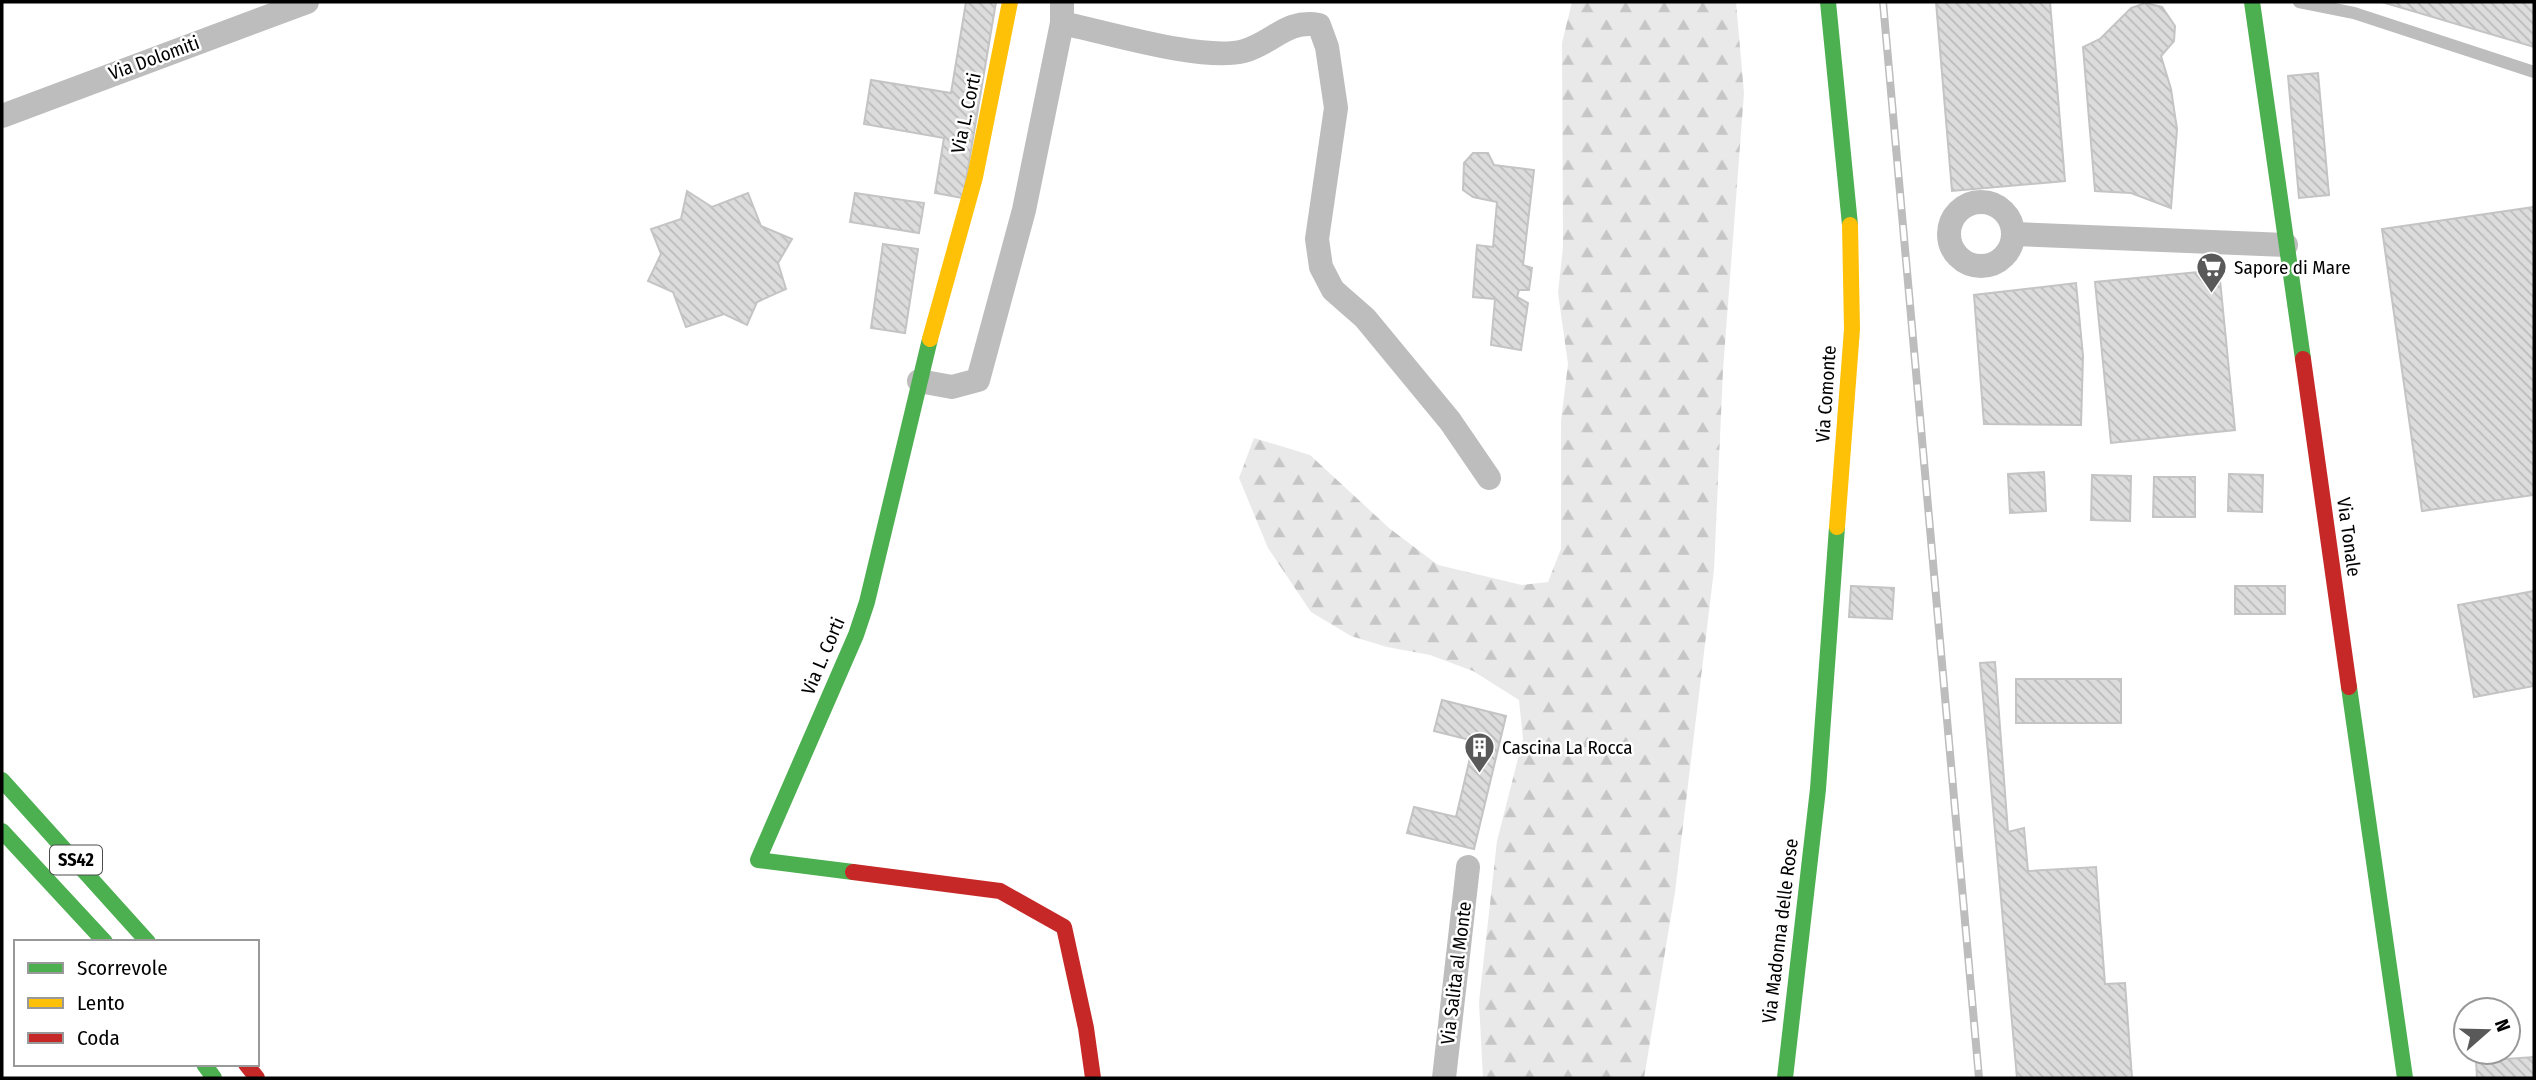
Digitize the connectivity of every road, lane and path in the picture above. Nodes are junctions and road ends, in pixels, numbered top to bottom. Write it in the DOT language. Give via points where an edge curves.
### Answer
graph roads {
  1 [pos="307,2"];
  2 [pos="1010,2"];
  3 [pos="1828,2"];
  4 [pos="2252,2"];
  5 [pos="2299,2"];
  6 [pos="2337,5"];
  7 [pos="1062,12"];
  8 [pos="2534,72"];
  9 [pos="2,116"];
  10 [pos="2015,234"];
  11 [pos="2286,245"];
  12 [pos="919,381"];
  13 [pos="1489,478"];
  14 [pos="2,780"];
  15 [pos="1818,789"];
  16 [pos="2,831"];
  17 [pos="1468,867"];
  18 [pos="103,940"];
  19 [pos="146,940"];
  20 [pos="1093,1078"];
  21 [pos="1444,1078"];
  22 [pos="1785,1078"];
  23 [pos="2405,1078"];
  1 -- 9 [label="street, Via Dolomiti"];
  2 -- 12 [label="main road, Via L. Corti" via="975,177"];
  3 -- 15 [label="main road, Via Comonte" via="1852,243 1852,329"];
  4 -- 11 [label="main road, Via Tonale"];
  5 -- 6 [label="lane"];
  6 -- 8 [label="lane"];
  7 -- 12 [label="street" via="1024,210 978,380 952,387"];
  7 -- 13 [label="street" via="1205,52 1244,51 1302,22 1319,25 1336,108 1317,239 1321,267 1333,290 1365,318 1450,421"];
  10 -- 11 [label="street"];
  11 -- 23 [label="main road, Via Tonale"];
  12 -- 20 [label="main road, Via L. Corti" via="863,613 758,860 1000,891 1064,927"];
  14 -- 19 [label="main road, SS42"];
  15 -- 22 [label="main road, Via Madonna delle Rose"];
  16 -- 18 [label="main road, SS42"];
  17 -- 21 [label="street, Via Salita al Monte"];
}
